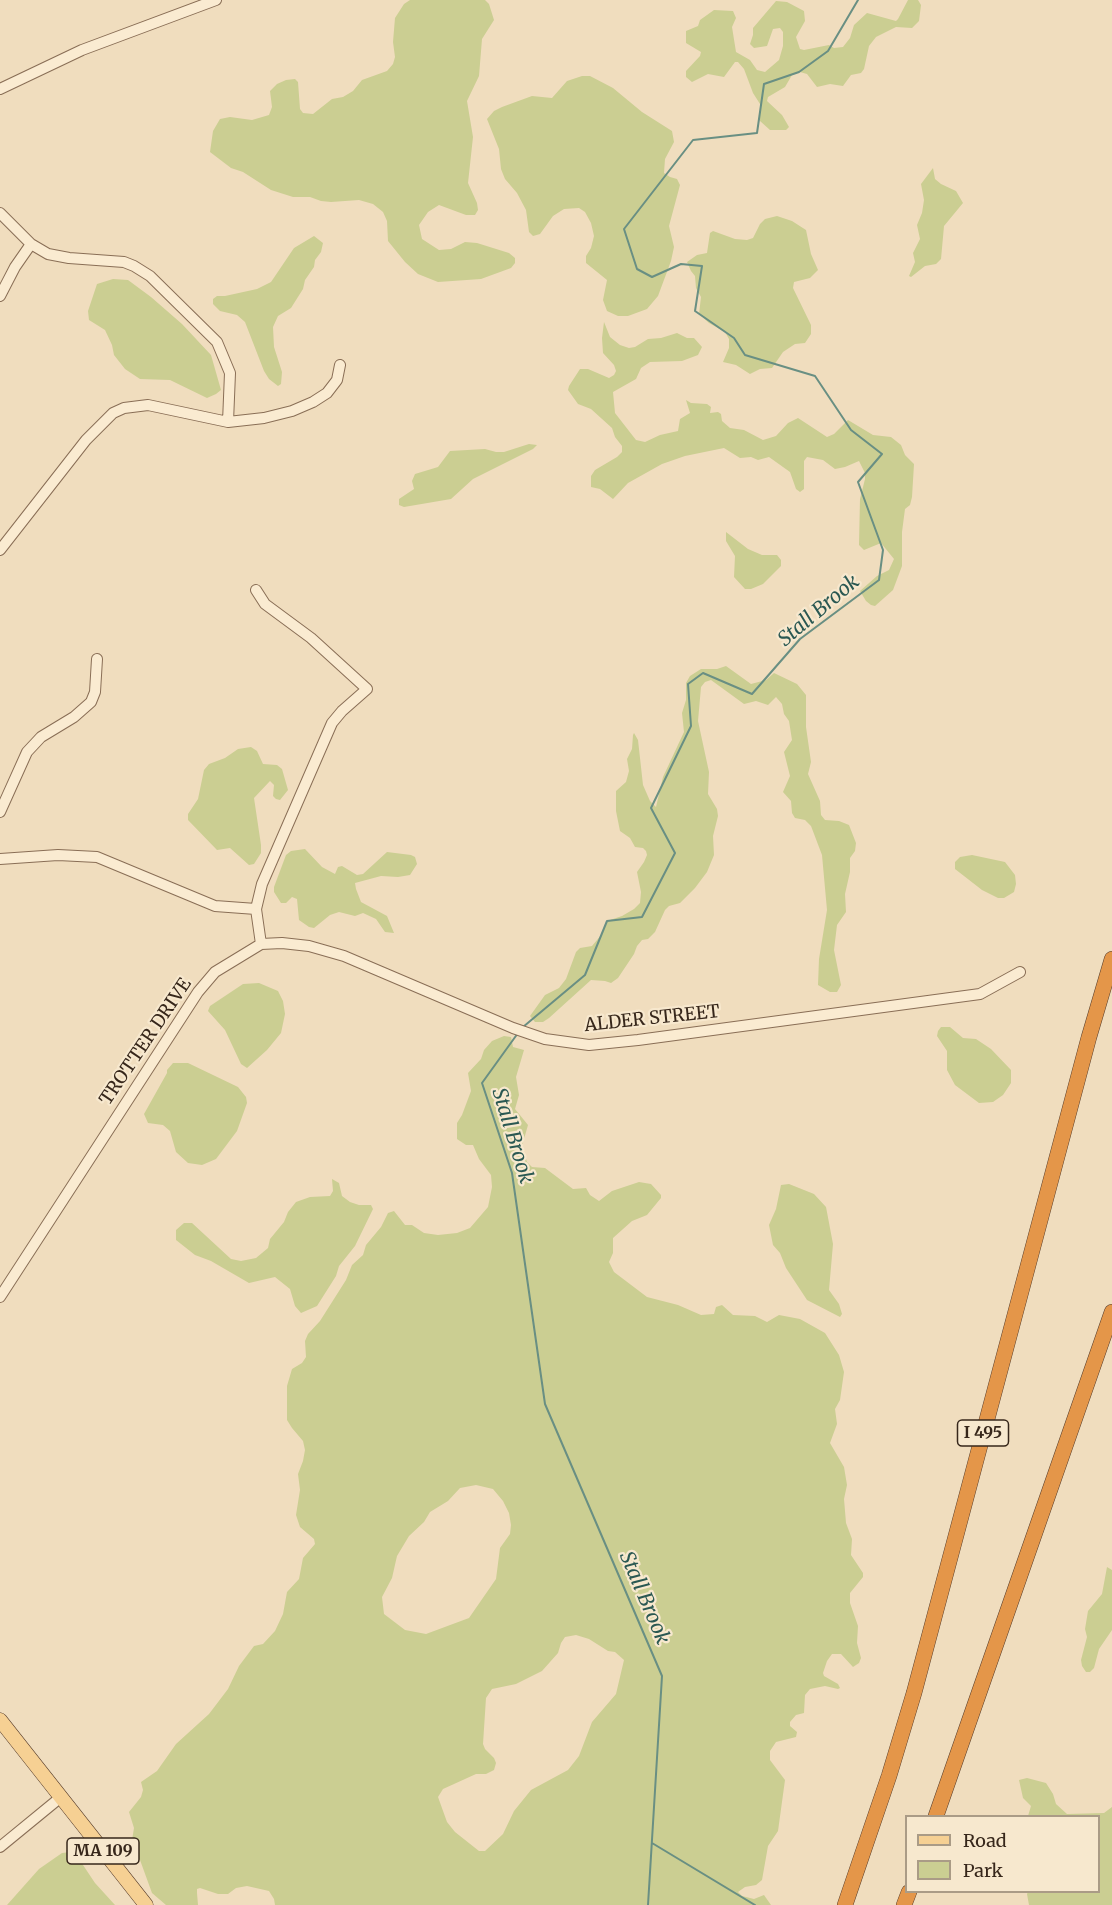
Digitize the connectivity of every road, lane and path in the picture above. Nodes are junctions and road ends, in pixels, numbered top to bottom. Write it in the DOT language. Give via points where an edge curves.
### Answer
graph roads {
  1 [pos="216,0"];
  2 [pos="186,5"];
  3 [pos="0,89"];
  4 [pos="0,213"];
  5 [pos="31,244"];
  6 [pos="0,296"];
  7 [pos="340,365"];
  8 [pos="228,422"];
  9 [pos="0,550"];
  10 [pos="256,590"];
  11 [pos="97,659"];
  12 [pos="0,812"];
  13 [pos="0,859"];
  14 [pos="256,909"];
  15 [pos="261,944"];
  16 [pos="1112,959"];
  17 [pos="1020,972"];
  18 [pos="0,1297"];
  19 [pos="1112,1311"];
  20 [pos="0,1720"];
  21 [pos="61,1797"];
  22 [pos="936,1815"];
  23 [pos="0,1847"];
  24 [pos="146,1905"];
  25 [pos="845,1905"];
  1 -- 2 [label="street"];
  2 -- 3 [label="street"];
  4 -- 5 [label="street"];
  5 -- 6 [label="street"];
  5 -- 8 [label="street" via="59,256 124,262 150,276 217,342 231,373"];
  7 -- 8 [label="street" via="333,387 313,402 264,418"];
  8 -- 9 [label="street" via="148,405 113,413 86,440"];
  10 -- 14 [label="street" via="265,604 311,638 367,689 332,723 262,884"];
  11 -- 12 [label="street" via="91,702 41,737 27,752"];
  13 -- 14 [label="street" via="97,857 215,906"];
  14 -- 15 [label="street"];
  15 -- 17 [label="street, ALDER STREET" via="309,946 525,1033 589,1045 980,994"];
  15 -- 18 [label="street, TROTTER DRIVE" via="215,972 198,992"];
  16 -- 25 [label="highway, I 495" via="916,1683"];
  19 -- 22 [label="highway"];
  20 -- 21 [label="main road, MA 109"];
  21 -- 23 [label="street"];
  21 -- 24 [label="main road, MA 109"];
}
